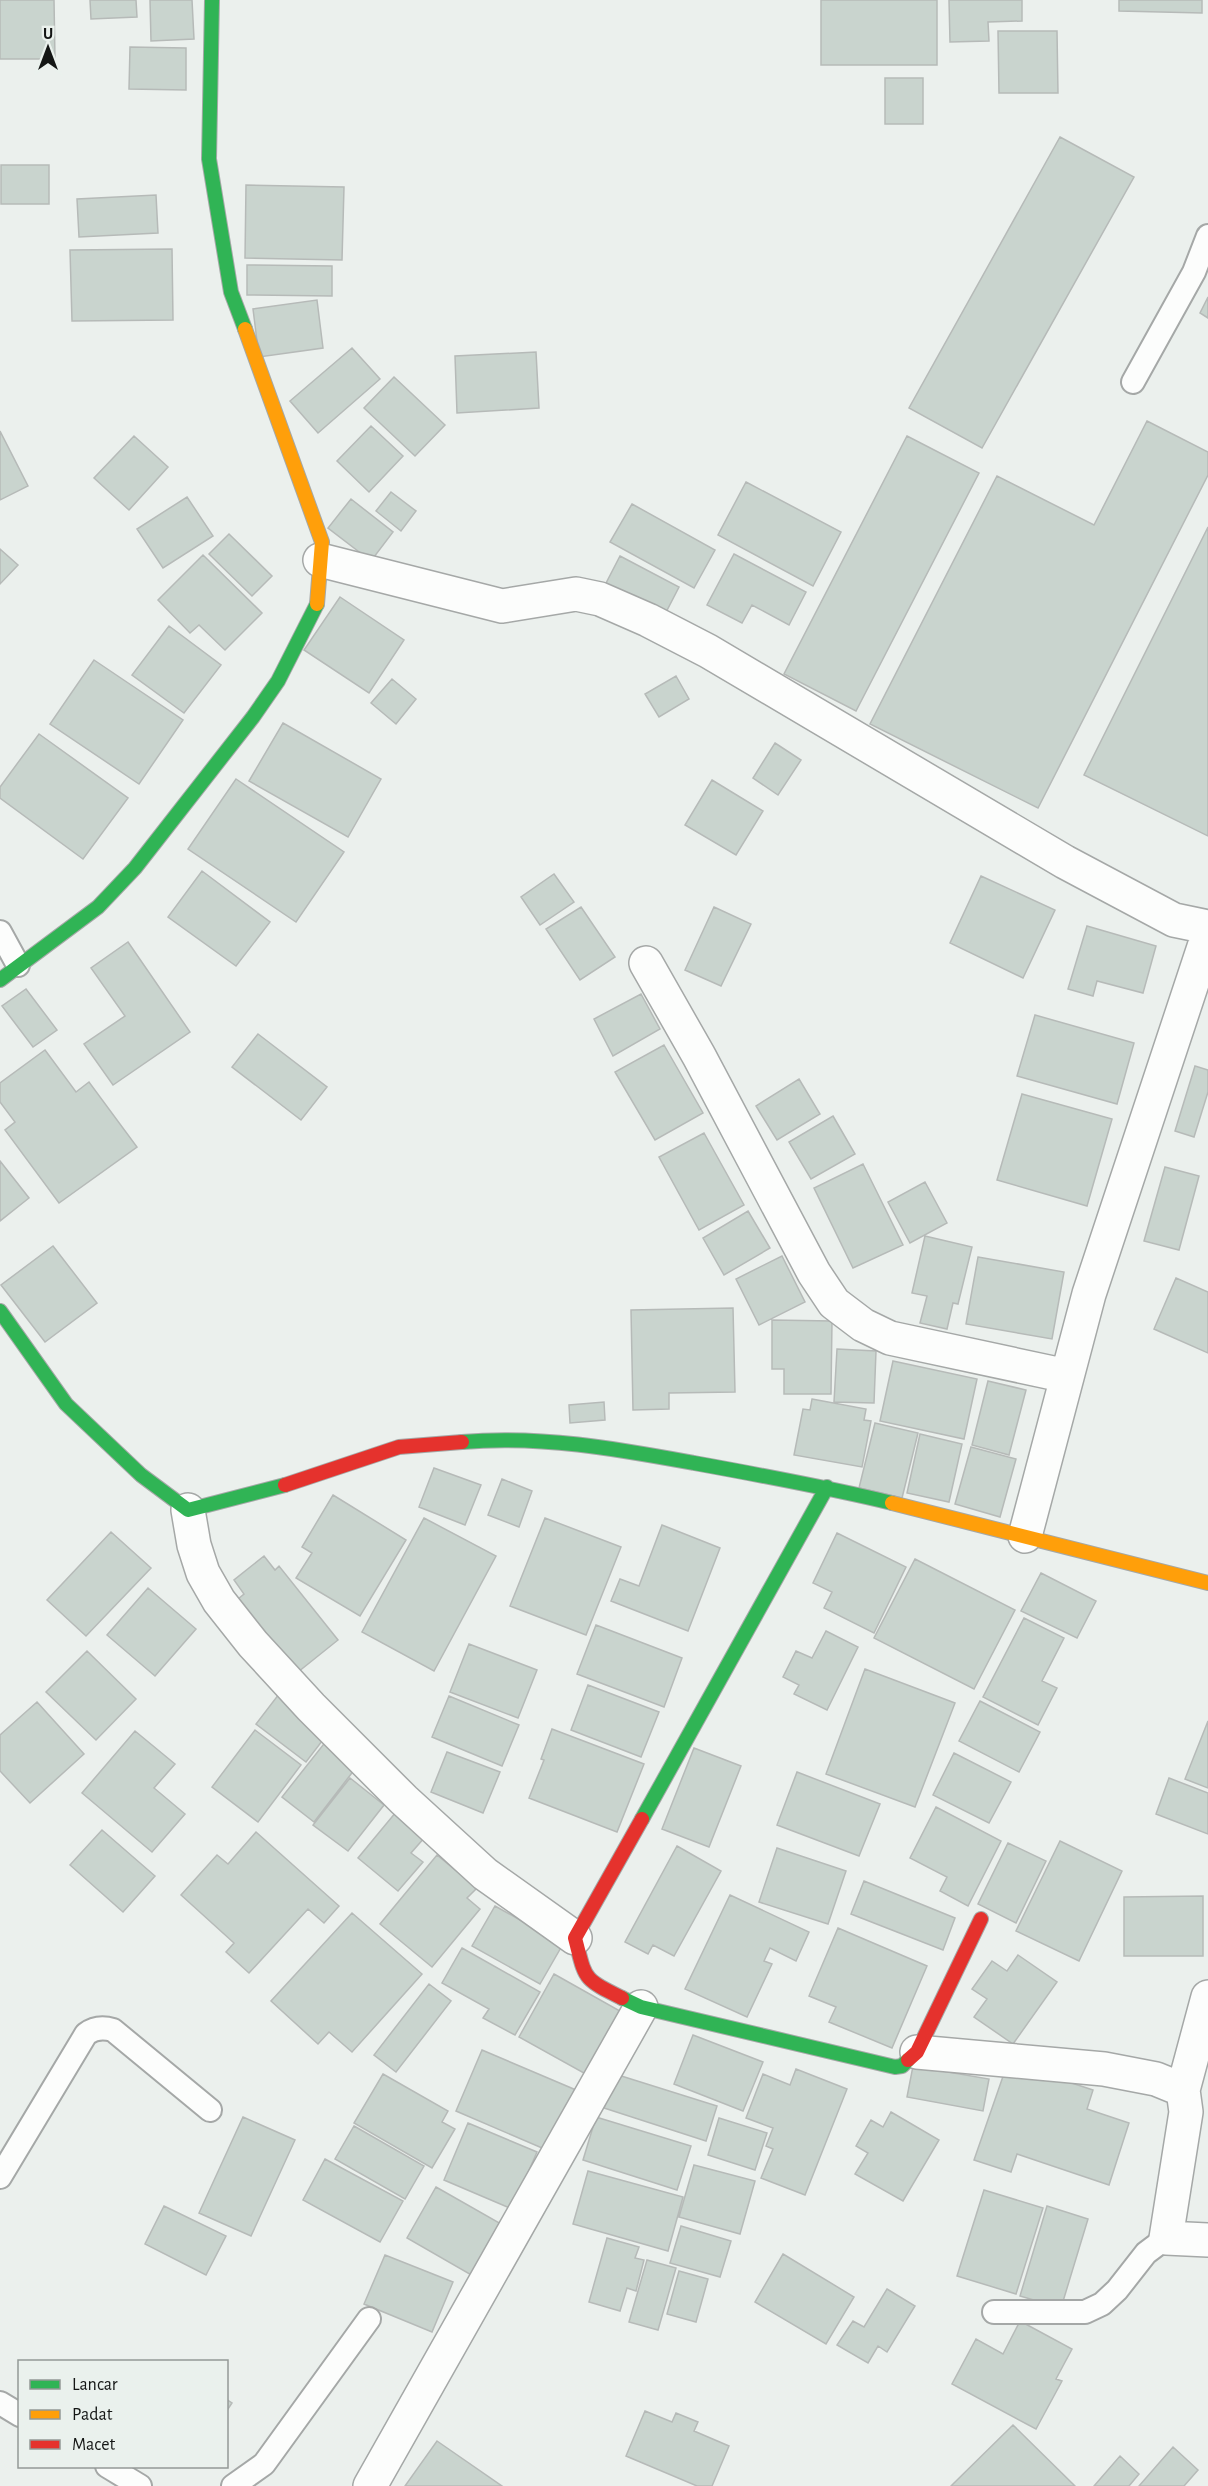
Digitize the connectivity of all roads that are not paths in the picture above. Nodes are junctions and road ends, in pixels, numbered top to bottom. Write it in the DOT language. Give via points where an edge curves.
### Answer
graph roads {
  1 [pos="212,0"];
  2 [pos="1208,236"];
  3 [pos="1133,382"];
  4 [pos="320,560"];
  5 [pos="1208,927"];
  6 [pos="0,932"];
  7 [pos="1208,935"];
  8 [pos="646,963"];
  9 [pos="18,965"];
  10 [pos="0,980"];
  11 [pos="0,1311"];
  12 [pos="1067,1376"];
  13 [pos="827,1487"];
  14 [pos="189,1510"];
  15 [pos="1025,1536"];
  16 [pos="1208,1583"];
  17 [pos="981,1919"];
  18 [pos="574,1938"];
  19 [pos="1208,1997"];
  20 [pos="641,2007"];
  21 [pos="917,2052"];
  22 [pos="1183,2090"];
  23 [pos="210,2110"];
  24 [pos="0,2177"];
  25 [pos="1166,2238"];
  26 [pos="1208,2240"];
  27 [pos="994,2312"];
  28 [pos="369,2319"];
  29 [pos="0,2403"];
  30 [pos="18,2414"];
  31 [pos="110,2468"];
  32 [pos="140,2486"];
  33 [pos="233,2486"];
  34 [pos="370,2486"];
  1 -- 4 [label="street" via="208,159 231,292 322,542"];
  2 -- 3 [label="lane" via="1194,272"];
  4 -- 5 [label="street" via="502,606 576,594 600,599 708,651 1065,862 1174,920"];
  4 -- 9 [label="street" via="316,603 278,681 252,717 135,868 98,907"];
  6 -- 9 [label="lane"];
  7 -- 12 [label="street" via="1089,1294"];
  8 -- 12 [label="street" via="834,1303 863,1325 890,1338"];
  9 -- 10 [label="street"];
  11 -- 14 [label="street" via="66,1404 141,1475"];
  12 -- 15 [label="street"];
  13 -- 14 [label="street" via="588,1444 492,1439 399,1447 310,1478"];
  13 -- 15 [label="street"];
  13 -- 18 [label="street"];
  14 -- 18 [label="street" via="203,1573 252,1644 396,1791 485,1874"];
  15 -- 16 [label="street"];
  17 -- 21 [label="street"];
  18 -- 20 [label="street" via="585,1976"];
  19 -- 22 [label="street"];
  20 -- 21 [label="street" via="888,2066 902,2066"];
  20 -- 34 [label="street"];
  21 -- 22 [label="street" via="1104,2068 1156,2079"];
  22 -- 25 [label="street" via="1186,2112"];
  23 -- 24 [label="lane" via="113,2030 92,2030"];
  25 -- 26 [label="street"];
  25 -- 27 [label="lane" via="1146,2253 1102,2304 1085,2312"];
  28 -- 33 [label="lane" via="264,2464"];
  29 -- 30 [label="lane"];
  31 -- 32 [label="lane"];
}
